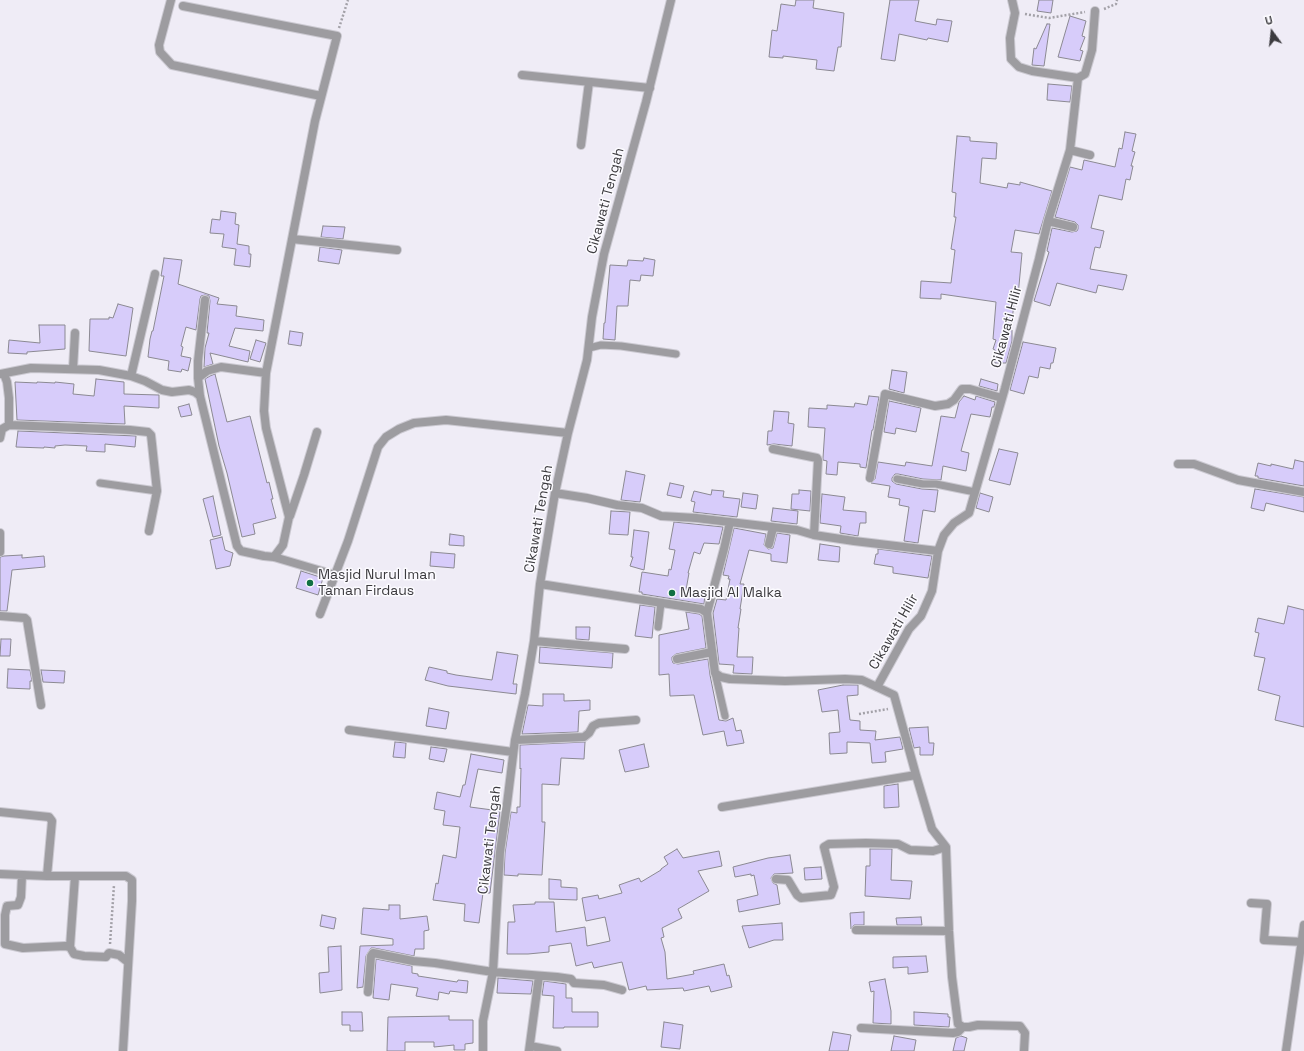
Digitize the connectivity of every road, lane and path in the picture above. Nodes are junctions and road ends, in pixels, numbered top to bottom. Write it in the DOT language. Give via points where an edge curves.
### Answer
graph roads {
  1 [pos="171,0"];
  2 [pos="348,0"];
  3 [pos="671,0"];
  4 [pos="1012,0"];
  5 [pos="1117,0"];
  6 [pos="183,6"];
  7 [pos="1095,11"];
  8 [pos="1015,13"];
  9 [pos="337,36"];
  10 [pos="522,75"];
  11 [pos="1078,78"];
  12 [pos="589,82"];
  13 [pos="650,88"];
  14 [pos="321,96"];
  15 [pos="581,145"];
  16 [pos="1070,150"];
  17 [pos="1090,154"];
  18 [pos="1048,221"];
  19 [pos="1073,227"];
  20 [pos="292,239"];
  21 [pos="397,250"];
  22 [pos="155,274"];
  23 [pos="205,300"];
  24 [pos="75,333"];
  25 [pos="589,348"];
  26 [pos="676,354"];
  27 [pos="73,369"];
  28 [pos="266,373"];
  29 [pos="2,374"];
  30 [pos="131,376"];
  31 [pos="198,378"];
  32 [pos="200,396"];
  33 [pos="1002,398"];
  34 [pos="9,425"];
  35 [pos="317,432"];
  36 [pos="568,433"];
  37 [pos="0,438"];
  38 [pos="773,449"];
  39 [pos="1178,464"];
  40 [pos="870,478"];
  41 [pos="897,479"];
  42 [pos="100,483"];
  43 [pos="157,491"];
  44 [pos="975,492"];
  45 [pos="1304,492"];
  46 [pos="555,493"];
  47 [pos="289,517"];
  48 [pos="730,522"];
  49 [pos="773,528"];
  50 [pos="149,531"];
  51 [pos="0,533"];
  52 [pos="814,535"];
  53 [pos="769,544"];
  54 [pos="938,551"];
  55 [pos="0,552"];
  56 [pos="274,557"];
  57 [pos="335,575"];
  58 [pos="540,584"];
  59 [pos="661,603"];
  60 [pos="706,613"];
  61 [pos="320,614"];
  62 [pos="0,616"];
  63 [pos="658,627"];
  64 [pos="534,641"];
  65 [pos="625,649"];
  66 [pos="712,652"];
  67 [pos="677,659"];
  68 [pos="715,673"];
  69 [pos="877,687"];
  70 [pos="41,705"];
  71 [pos="898,707"];
  72 [pos="859,714"];
  73 [pos="725,716"];
  74 [pos="636,720"];
  75 [pos="349,730"];
  76 [pos="515,740"];
  77 [pos="513,752"];
  78 [pos="916,775"];
  79 [pos="722,807"];
  80 [pos="0,812"];
  81 [pos="946,847"];
  82 [pos="0,874"];
  83 [pos="22,875"];
  84 [pos="48,876"];
  85 [pos="75,876"];
  86 [pos="114,877"];
  87 [pos="776,879"];
  88 [pos="1251,903"];
  89 [pos="1304,925"];
  90 [pos="856,930"];
  91 [pos="949,931"];
  92 [pos="1302,942"];
  93 [pos="70,947"];
  94 [pos="110,953"];
  95 [pos="128,962"];
  96 [pos="493,972"];
  97 [pos="539,976"];
  98 [pos="622,990"];
  99 [pos="368,992"];
  100 [pos="963,1027"];
  101 [pos="861,1028"];
  102 [pos="530,1048"];
  103 [pos="123,1051"];
  104 [pos="483,1051"];
  105 [pos="557,1051"];
  106 [pos="1024,1051"];
  107 [pos="1286,1051"];
  1 -- 14 [label="street" via="159,45 160,52 172,65"];
  2 -- 9 [label="path"];
  3 -- 13 [label="street, Cikawati Tengah"];
  4 -- 8 [label="street"];
  5 -- 7 [label="path" via="1116,4"];
  6 -- 9 [label="street"];
  7 -- 8 [label="path" via="1049,18"];
  7 -- 11 [label="street" via="1092,50 1085,74"];
  8 -- 11 [label="street" via="1010,38 1011,60 1019,67 1032,71"];
  9 -- 14 [label="street"];
  10 -- 12 [label="street"];
  11 -- 16 [label="street, Cikawati Hilir"];
  12 -- 13 [label="street"];
  12 -- 15 [label="street"];
  13 -- 25 [label="street, Cikawati Tengah" via="604,254"];
  14 -- 20 [label="street"];
  16 -- 17 [label="street"];
  16 -- 18 [label="street, Cikawati Hilir"];
  18 -- 19 [label="street"];
  18 -- 33 [label="street, Cikawati Hilir"];
  20 -- 21 [label="street"];
  20 -- 28 [label="street"];
  22 -- 30 [label="street"];
  23 -- 31 [label="street"];
  24 -- 27 [label="street"];
  25 -- 26 [label="lane" via="601,345 621,346"];
  25 -- 36 [label="street, Cikawati Tengah"];
  27 -- 29 [label="street" via="31,368"];
  27 -- 30 [label="street" via="99,370"];
  28 -- 31 [label="street" via="221,366 207,371"];
  28 -- 47 [label="street" via="266,428"];
  29 -- 34 [label="street" via="8,382"];
  30 -- 32 [label="street" via="162,390 189,390"];
  31 -- 32 [label="street"];
  32 -- 56 [label="street" via="237,546 241,551"];
  33 -- 40 [label="street" via="962,389 948,404 935,406 884,394"];
  33 -- 44 [label="street, Cikawati Hilir"];
  34 -- 37 [label="street" via="2,430"];
  34 -- 43 [label="street" via="148,432 151,435"];
  35 -- 47 [label="street"];
  36 -- 46 [label="street, Cikawati Tengah"];
  36 -- 57 [label="street" via="446,420 414,422 399,429 386,437 378,447"];
  38 -- 52 [label="street" via="818,460"];
  39 -- 45 [label="street" via="1194,464 1238,480"];
  41 -- 44 [label="lane"];
  42 -- 43 [label="lane"];
  43 -- 50 [label="street"];
  44 -- 54 [label="street, Cikawati Hilir" via="970,513 949,528"];
  46 -- 48 [label="street" via="642,508 661,516"];
  46 -- 58 [label="street, Cikawati Tengah"];
  47 -- 56 [label="street" via="283,545"];
  48 -- 49 [label="street"];
  48 -- 60 [label="street"];
  49 -- 52 [label="street" via="797,530"];
  49 -- 53 [label="street"];
  51 -- 55 [label="street"];
  52 -- 54 [label="street"];
  54 -- 69 [label="street, Cikawati Hilir" via="932,591 924,610 909,630"];
  56 -- 57 [label="street"];
  57 -- 61 [label="street"];
  58 -- 59 [label="street"];
  58 -- 64 [label="street, Cikawati Tengah"];
  59 -- 60 [label="street" via="701,609"];
  59 -- 63 [label="lane"];
  60 -- 66 [label="street"];
  62 -- 70 [label="street" via="27,620"];
  64 -- 65 [label="street"];
  64 -- 76 [label="street, Cikawati Tengah"];
  66 -- 67 [label="street"];
  66 -- 68 [label="street"];
  68 -- 69 [label="street" via="730,680 845,679 862,680"];
  68 -- 73 [label="lane"];
  69 -- 71 [label="street" via="894,695"];
  71 -- 72 [label="path"];
  71 -- 78 [label="street"];
  74 -- 76 [label="street" via="599,724 593,726 584,737"];
  75 -- 77 [label="street"];
  76 -- 77 [label="street, Cikawati Tengah"];
  77 -- 96 [label="street, Cikawati Tengah" via="500,852"];
  78 -- 79 [label="street"];
  78 -- 81 [label="street" via="932,829"];
  80 -- 84 [label="street" via="49,817 53,826"];
  81 -- 87 [label="street" via="933,851 910,850 898,844 829,844 824,847 834,887 830,895 802,898 797,895 788,880"];
  81 -- 91 [label="street"];
  82 -- 83 [label="street"];
  83 -- 84 [label="street"];
  83 -- 93 [label="street" via="18,905 8,906 5,915 5,944 23,948"];
  84 -- 85 [label="street"];
  85 -- 86 [label="street"];
  85 -- 93 [label="street"];
  86 -- 94 [label="path"];
  86 -- 95 [label="street" via="126,876 132,883"];
  88 -- 92 [label="street" via="1267,904 1264,940"];
  89 -- 92 [label="street"];
  90 -- 91 [label="street"];
  91 -- 100 [label="street" via="958,1024"];
  92 -- 107 [label="street"];
  93 -- 94 [label="street" via="74,954 84,956 106,957"];
  94 -- 95 [label="street" via="119,955"];
  95 -- 103 [label="street"];
  96 -- 97 [label="street"];
  96 -- 99 [label="street" via="373,953"];
  96 -- 104 [label="street, Cikawati Tengah" via="483,1021"];
  97 -- 98 [label="street" via="571,979 574,983 604,985"];
  97 -- 102 [label="street"];
  100 -- 101 [label="street" via="953,1033"];
  100 -- 106 [label="street" via="1020,1026 1025,1033"];
  102 -- 105 [label="street"];
}
